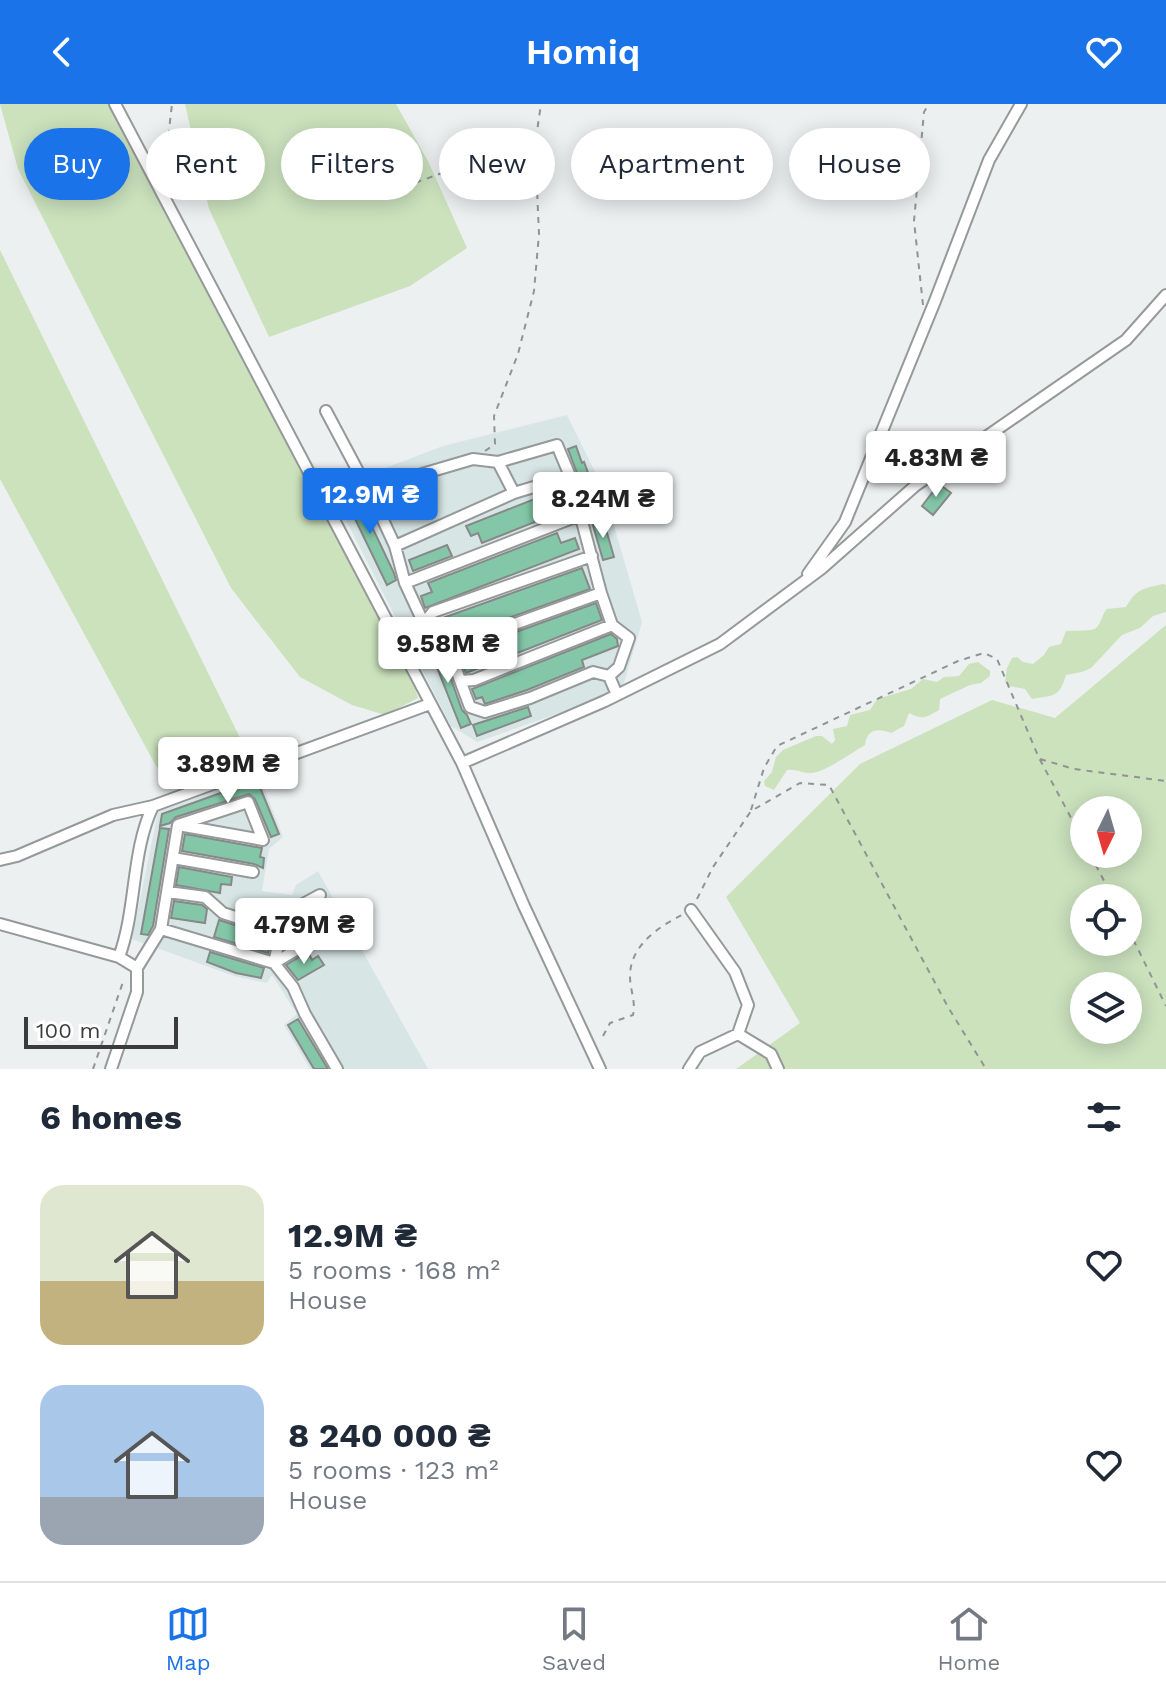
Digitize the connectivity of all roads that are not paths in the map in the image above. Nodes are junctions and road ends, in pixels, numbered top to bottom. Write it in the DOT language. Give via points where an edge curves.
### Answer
graph roads {
  1 [pos="115,104"];
  2 [pos="1021,104"];
  3 [pos="1166,295"];
  4 [pos="326,411"];
  5 [pos="498,462"];
  6 [pos="570,476"];
  7 [pos="514,493"];
  8 [pos="377,507"];
  9 [pos="580,515"];
  10 [pos="395,546"];
  11 [pos="592,556"];
  12 [pos="405,583"];
  13 [pos="802,583"];
  14 [pos="601,593"];
  15 [pos="424,623"];
  16 [pos="612,625"];
  17 [pos="431,639"];
  18 [pos="448,648"];
  19 [pos="403,649"];
  20 [pos="609,676"];
  21 [pos="461,681"];
  22 [pos="617,695"];
  23 [pos="430,704"];
  24 [pos="462,763"];
  25 [pos="153,806"];
  26 [pos="178,825"];
  27 [pos="173,858"];
  28 [pos="0,860"];
  29 [pos="253,872"];
  30 [pos="168,892"];
  31 [pos="320,895"];
  32 [pos="691,910"];
  33 [pos="0,924"];
  34 [pos="335,927"];
  35 [pos="161,929"];
  36 [pos="281,932"];
  37 [pos="119,957"];
  38 [pos="274,963"];
  39 [pos="137,968"];
  40 [pos="738,1034"];
  41 [pos="111,1069"];
  42 [pos="337,1069"];
  43 [pos="600,1069"];
  44 [pos="689,1069"];
  45 [pos="778,1069"];
  1 -- 19 [label="street"];
  2 -- 13 [label="street" via="989,160 845,522"];
  3 -- 13 [label="street" via="1126,340 915,486"];
  4 -- 8 [label="street"];
  5 -- 6 [label="street" via="557,445"];
  5 -- 7 [label="street"];
  5 -- 8 [label="street" via="473,459 422,474"];
  6 -- 7 [label="street"];
  6 -- 9 [label="street"];
  7 -- 10 [label="street"];
  8 -- 10 [label="street"];
  9 -- 11 [label="street"];
  9 -- 12 [label="street"];
  10 -- 12 [label="street"];
  11 -- 14 [label="street"];
  11 -- 15 [label="street" via="433,612"];
  12 -- 15 [label="street"];
  13 -- 22 [label="street" via="720,644"];
  14 -- 16 [label="street"];
  14 -- 18 [label="street"];
  15 -- 17 [label="street"];
  16 -- 20 [label="street" via="629,638 619,667"];
  16 -- 21 [label="street"];
  17 -- 18 [label="street"];
  17 -- 19 [label="street"];
  18 -- 21 [label="street"];
  19 -- 23 [label="street"];
  20 -- 21 [label="street" via="593,672 485,712 470,707"];
  20 -- 22 [label="street"];
  22 -- 24 [label="street"];
  23 -- 24 [label="street"];
  23 -- 25 [label="street"];
  24 -- 43 [label="street"];
  25 -- 28 [label="street" via="113,815"];
  25 -- 37 [label="street" via="144,826"];
  26 -- 26 [label="street" via="248,802 263,840 192,828"];
  26 -- 27 [label="street"];
  27 -- 29 [label="street"];
  27 -- 30 [label="street"];
  30 -- 35 [label="street"];
  30 -- 36 [label="street" via="205,897 223,913"];
  31 -- 36 [label="street" via="285,914"];
  32 -- 40 [label="street" via="740,983 748,1005"];
  33 -- 37 [label="street"];
  34 -- 38 [label="street"];
  35 -- 38 [label="street"];
  35 -- 39 [label="street"];
  36 -- 38 [label="street"];
  37 -- 39 [label="street"];
  38 -- 42 [label="street" via="293,987"];
  39 -- 41 [label="street" via="137,992"];
  40 -- 44 [label="street" via="700,1052"];
  40 -- 45 [label="street" via="771,1054"];
}
